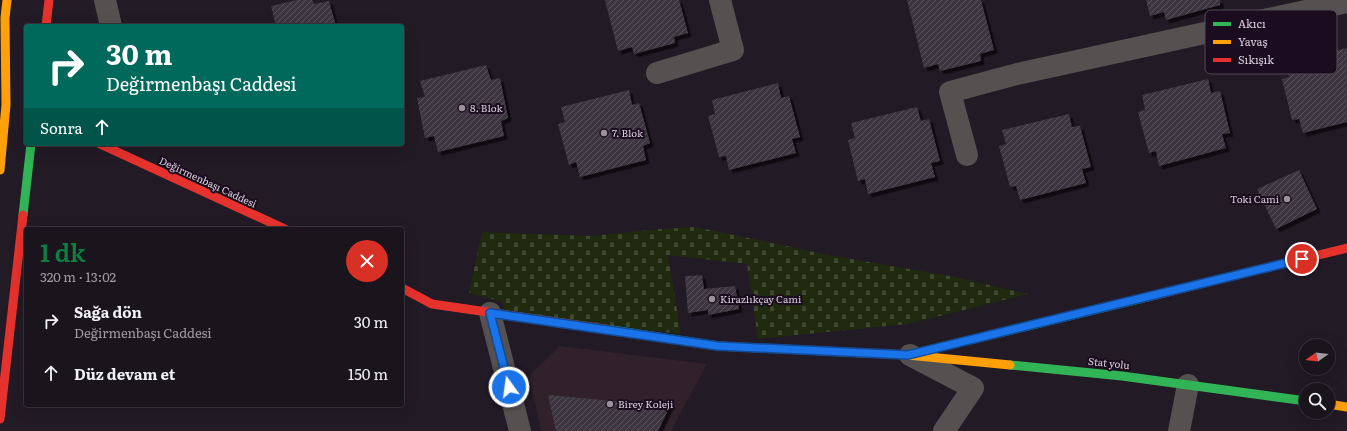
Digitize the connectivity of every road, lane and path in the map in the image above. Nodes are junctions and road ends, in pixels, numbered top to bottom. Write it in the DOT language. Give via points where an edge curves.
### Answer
graph roads {
  1 [pos="7,0"];
  2 [pos="49,0"];
  3 [pos="105,0"];
  4 [pos="720,0"];
  5 [pos="1347,2"];
  6 [pos="1310,10"];
  7 [pos="46,24"];
  8 [pos="111,24"];
  9 [pos="1205,33"];
  10 [pos="657,73"];
  11 [pos="3,104"];
  12 [pos="30,146"];
  13 [pos="109,146"];
  14 [pos="967,155"];
  15 [pos="0,170"];
  16 [pos="281,227"];
  17 [pos="1347,248"];
  18 [pos="404,289"];
  19 [pos="490,313"];
  20 [pos="908,355"];
  21 [pos="1188,385"];
  22 [pos="1299,400"];
  23 [pos="1335,405"];
  24 [pos="1347,407"];
  25 [pos="0,419"];
  26 [pos="520,431"];
  27 [pos="944,431"];
  28 [pos="1179,431"];
  1 -- 11 [label="street"];
  2 -- 7 [label="street"];
  3 -- 8 [label="street"];
  4 -- 10 [label="street" via="733,50"];
  5 -- 6 [label="street"];
  9 -- 14 [label="street" via="1017,74 950,92"];
  11 -- 15 [label="street"];
  12 -- 25 [label="street"];
  13 -- 16 [label="street, Değirmenbaşı Caddesi"];
  17 -- 20 [label="street"];
  18 -- 19 [label="street" via="432,304"];
  19 -- 20 [label="street" via="718,346"];
  19 -- 26 [label="street"];
  20 -- 21 [label="street, Stat yolu"];
  20 -- 27 [label="street" via="973,388"];
  21 -- 22 [label="street, Stat yolu"];
  21 -- 28 [label="street"];
  23 -- 24 [label="street"];
}
